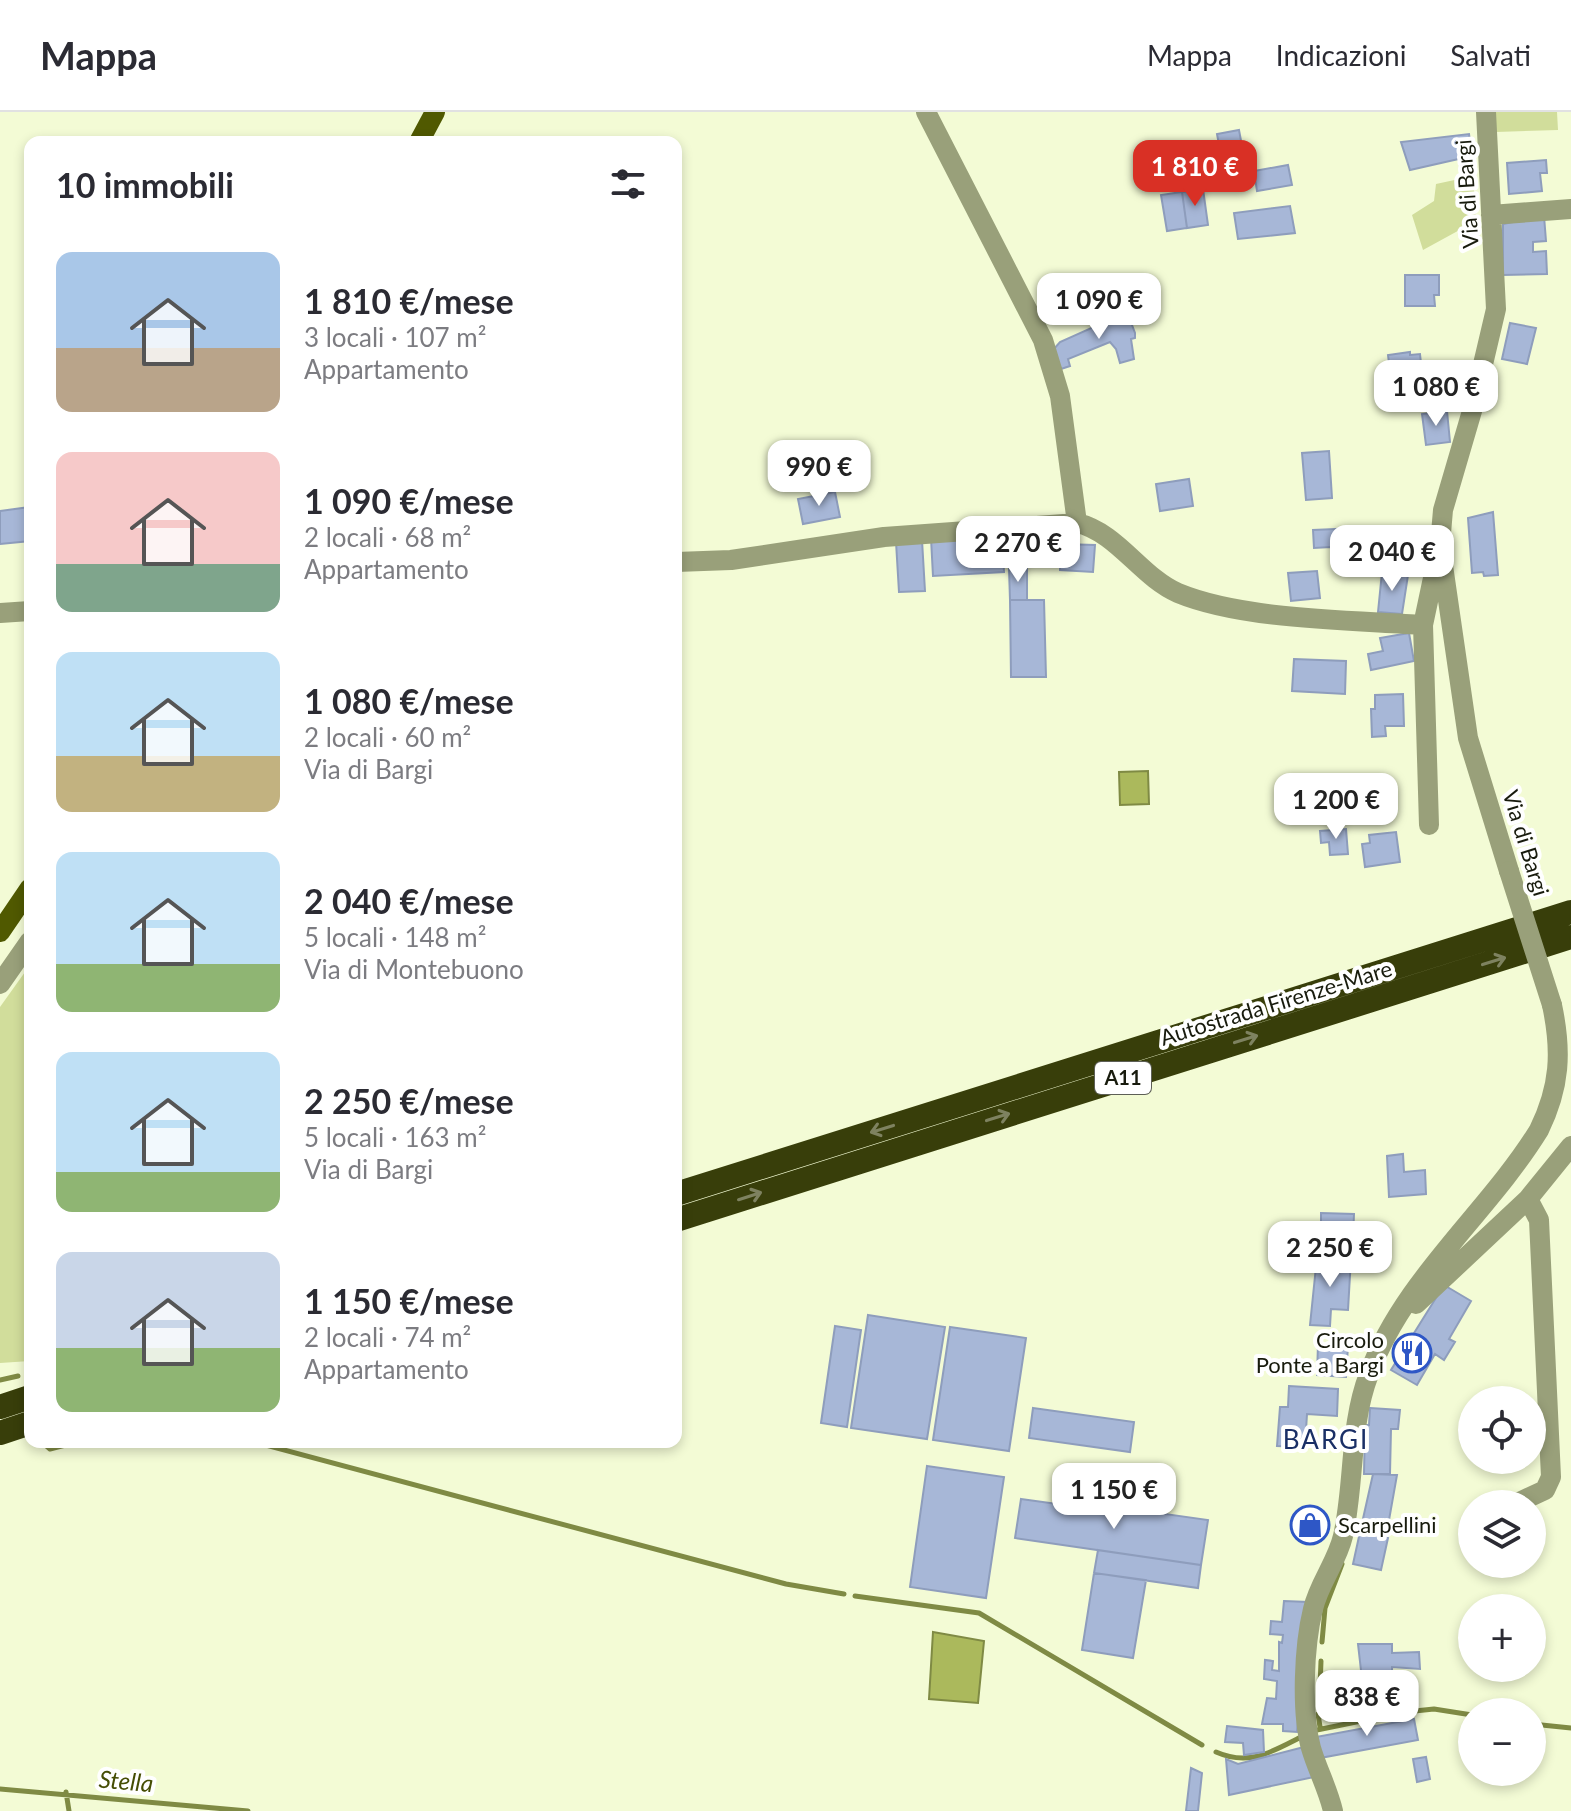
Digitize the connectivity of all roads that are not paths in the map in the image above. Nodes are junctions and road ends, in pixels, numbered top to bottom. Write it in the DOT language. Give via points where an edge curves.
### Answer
graph roads {
  1 [pos="435,112"];
  2 [pos="926,112"];
  3 [pos="1486,112"];
  4 [pos="422,136"];
  5 [pos="1571,209"];
  6 [pos="1491,215"];
  7 [pos="1077,523"];
  8 [pos="1440,545"];
  9 [pos="682,562"];
  10 [pos="24,611"];
  11 [pos="0,613"];
  12 [pos="1423,625"];
  13 [pos="1429,825"];
  14 [pos="24,897"];
  15 [pos="1571,912"];
  16 [pos="0,932"];
  17 [pos="1571,937"];
  18 [pos="24,950"];
  19 [pos="0,984"];
  20 [pos="1571,1146"];
  21 [pos="682,1192"];
  22 [pos="1528,1199"];
  23 [pos="682,1218"];
  24 [pos="1398,1319"];
  25 [pos="24,1399"];
  26 [pos="0,1407"];
  27 [pos="24,1425"];
  28 [pos="0,1433"];
  29 [pos="1545,1490"];
  30 [pos="1333,1811"];
  1 -- 4 [label="main road"];
  2 -- 7 [label="street" via="1043,340 1060,396"];
  3 -- 6 [label="street, Via di Bargi"];
  5 -- 6 [label="street"];
  6 -- 8 [label="street, Via di Bargi" via="1496,309 1443,510"];
  7 -- 9 [label="street" via="884,537 731,560"];
  7 -- 12 [label="street" via="1097,530 1154,578 1189,597 1266,612"];
  8 -- 12 [label="street"];
  8 -- 24 [label="street, Via di Bargi, bridge" via="1468,738 1552,1005 1560,1060 1556,1089 1528,1148"];
  10 -- 11 [label="street"];
  12 -- 13 [label="street"];
  14 -- 16 [label="main road"];
  15 -- 21 [label="highway, Autostrada Firenze-Mare / A11, one-way"];
  23 -- 17 [label="highway, Autostrada Firenze-Mare / A11, one-way"];
  18 -- 19 [label="street"];
  20 -- 22 [label="street"];
  22 -- 24 [label="street"];
  22 -- 29 [label="street" via="1539,1220 1551,1477"];
  24 -- 30 [label="street, Via di Bargi" via="1364,1388 1345,1528 1313,1610 1307,1730"];
  25 -- 26 [label="highway"];
  27 -- 28 [label="highway"];
}
